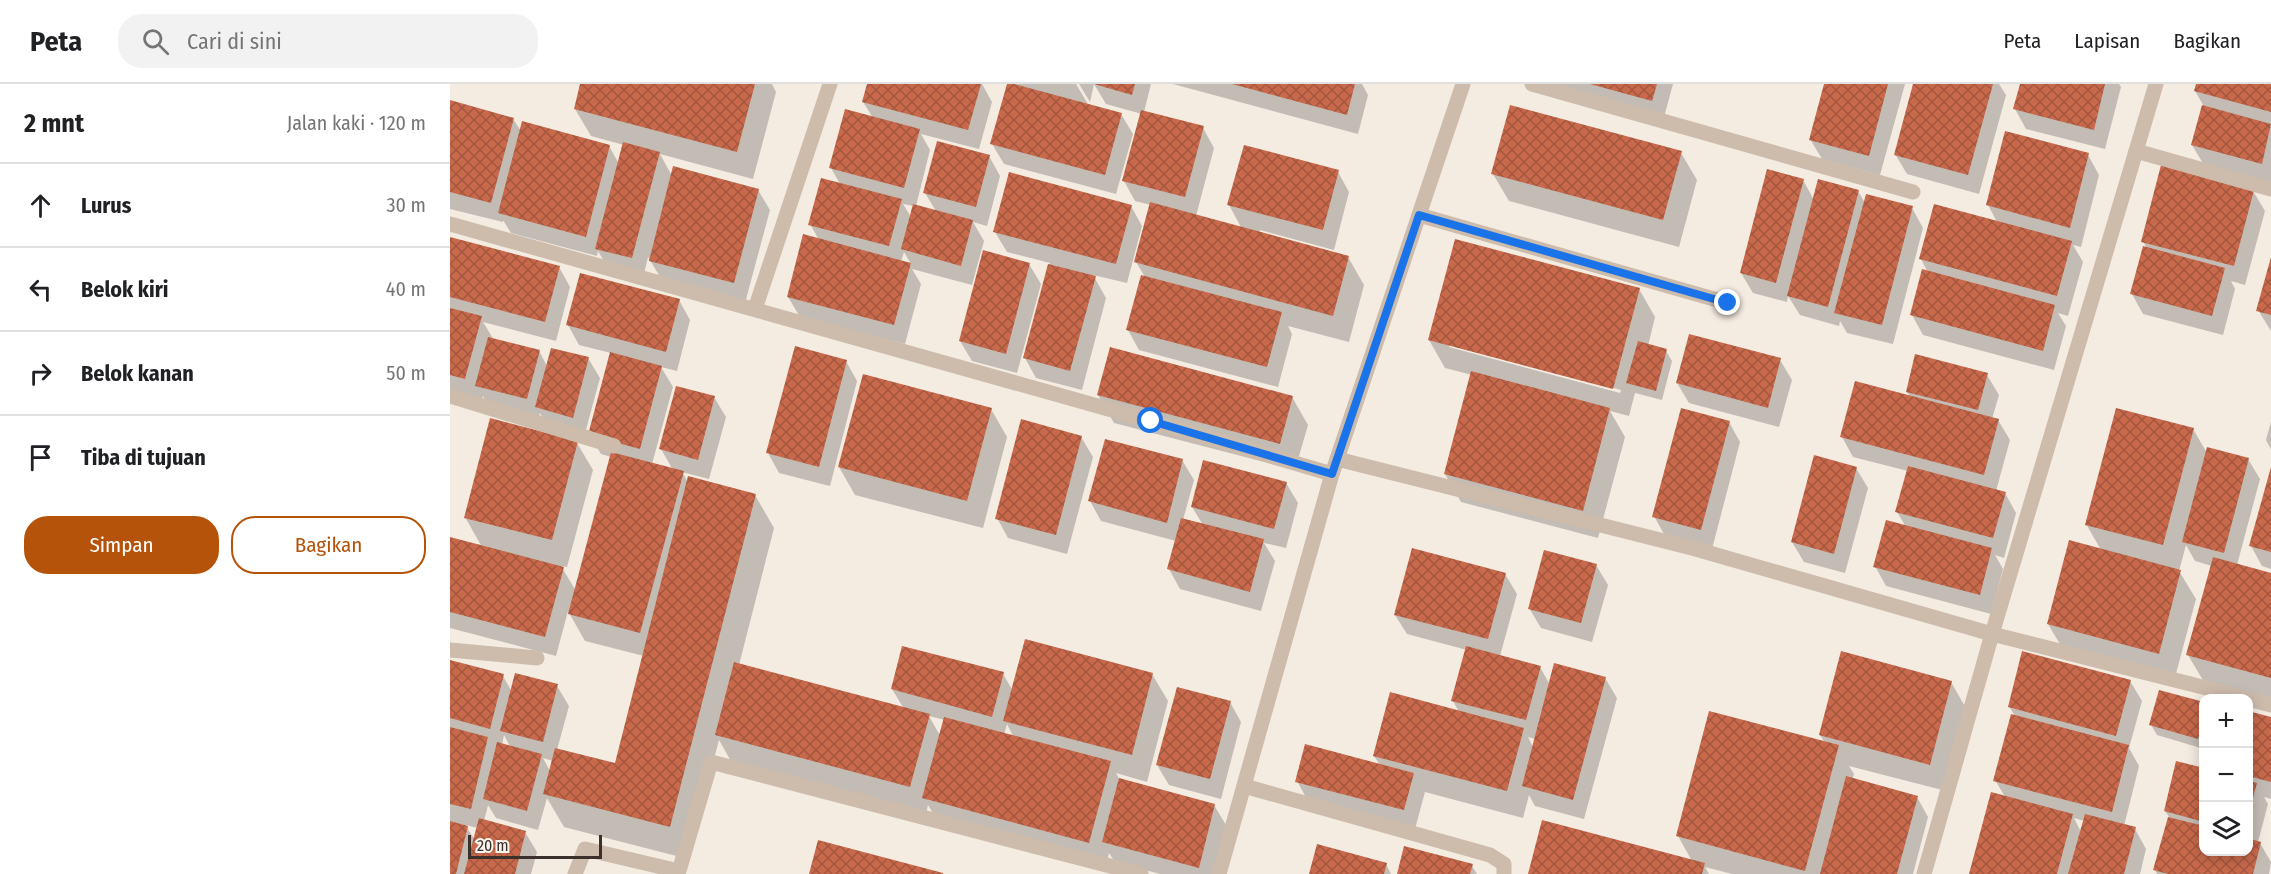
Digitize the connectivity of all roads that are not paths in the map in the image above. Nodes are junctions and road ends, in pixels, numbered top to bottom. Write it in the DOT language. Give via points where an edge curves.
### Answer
graph roads {
  1 [pos="830,84"];
  2 [pos="1463,84"];
  3 [pos="1532,84"];
  4 [pos="2156,84"];
  5 [pos="2136,151"];
  6 [pos="2271,189"];
  7 [pos="1913,192"];
  8 [pos="1419,215"];
  9 [pos="450,224"];
  10 [pos="1728,303"];
  11 [pos="755,309"];
  12 [pos="450,396"];
  13 [pos="614,446"];
  14 [pos="1334,467"];
  15 [pos="1992,634"];
  16 [pos="450,650"];
  17 [pos="537,658"];
  18 [pos="2227,694"];
  19 [pos="2253,700"];
  20 [pos="2271,705"];
  21 [pos="1244,786"];
  22 [pos="575,874"];
  23 [pos="1141,874"];
  24 [pos="1219,874"];
  25 [pos="1504,874"];
  26 [pos="1924,874"];
  1 -- 11 [label="street"];
  2 -- 8 [label="street"];
  3 -- 7 [label="street"];
  4 -- 5 [label="street"];
  5 -- 6 [label="street"];
  5 -- 15 [label="street"];
  8 -- 10 [label="street"];
  8 -- 14 [label="street"];
  9 -- 11 [label="street"];
  11 -- 14 [label="street" via="1151,421"];
  12 -- 13 [label="street"];
  14 -- 15 [label="street" via="1692,549"];
  14 -- 21 [label="street"];
  15 -- 18 [label="street"];
  15 -- 26 [label="street"];
  16 -- 17 [label="street"];
  19 -- 20 [label="street"];
  21 -- 24 [label="street"];
  21 -- 25 [label="street" via="1490,855 1504,864"];
  22 -- 23 [label="street" via="585,849 679,871 711,762"];
}
